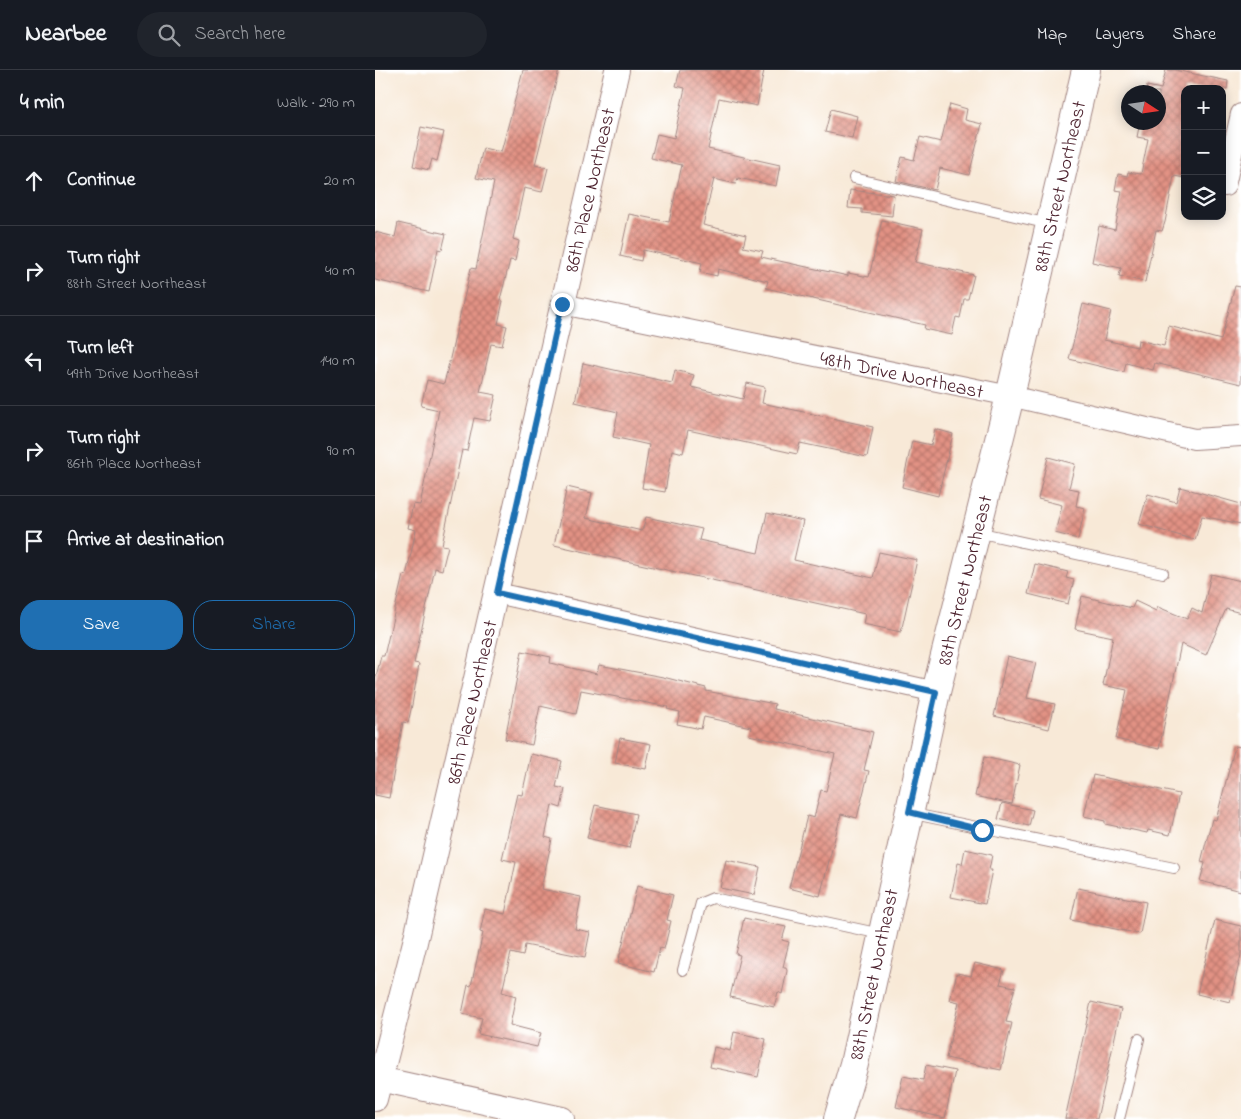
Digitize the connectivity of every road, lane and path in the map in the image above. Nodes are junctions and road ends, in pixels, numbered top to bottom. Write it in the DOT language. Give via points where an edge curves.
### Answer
graph roads {
  1 [pos="617,70"];
  2 [pos="1086,70"];
  3 [pos="1241,114"];
  4 [pos="854,178"];
  5 [pos="1226,182"];
  6 [pos="1050,224"];
  7 [pos="562,304"];
  8 [pos="1010,396"];
  9 [pos="1241,436"];
  10 [pos="976,532"];
  11 [pos="1163,573"];
  12 [pos="497,593"];
  13 [pos="936,692"];
  14 [pos="909,812"];
  15 [pos="1174,868"];
  16 [pos="882,934"];
  17 [pos="683,970"];
  18 [pos="1139,1039"];
  19 [pos="377,1085"];
  20 [pos="562,1119"];
  21 [pos="838,1119"];
  22 [pos="1119,1119"];
  1 -- 7 [label="street, 86th Place Northeast"];
  2 -- 6 [label="main road, 88th Street Northeast"];
  3 -- 5 [label="street"];
  4 -- 6 [label="lane"];
  6 -- 8 [label="main road, 88th Street Northeast"];
  7 -- 8 [label="street, 48th Drive Northeast"];
  7 -- 12 [label="street, 86th Place Northeast"];
  8 -- 9 [label="street, 48th Drive Northeast" via="1194,439"];
  8 -- 10 [label="main road, 88th Street Northeast"];
  10 -- 11 [label="lane"];
  10 -- 13 [label="main road, 88th Street Northeast"];
  12 -- 13 [label="street"];
  12 -- 19 [label="street, 86th Place Northeast"];
  13 -- 14 [label="main road, 88th Street Northeast"];
  14 -- 15 [label="lane"];
  14 -- 16 [label="main road, 88th Street Northeast"];
  16 -- 17 [label="lane" via="713,898 701,903"];
  16 -- 21 [label="main road, 88th Street Northeast" via="854,1064"];
  18 -- 22 [label="lane"];
  19 -- 20 [label="street"];
}
